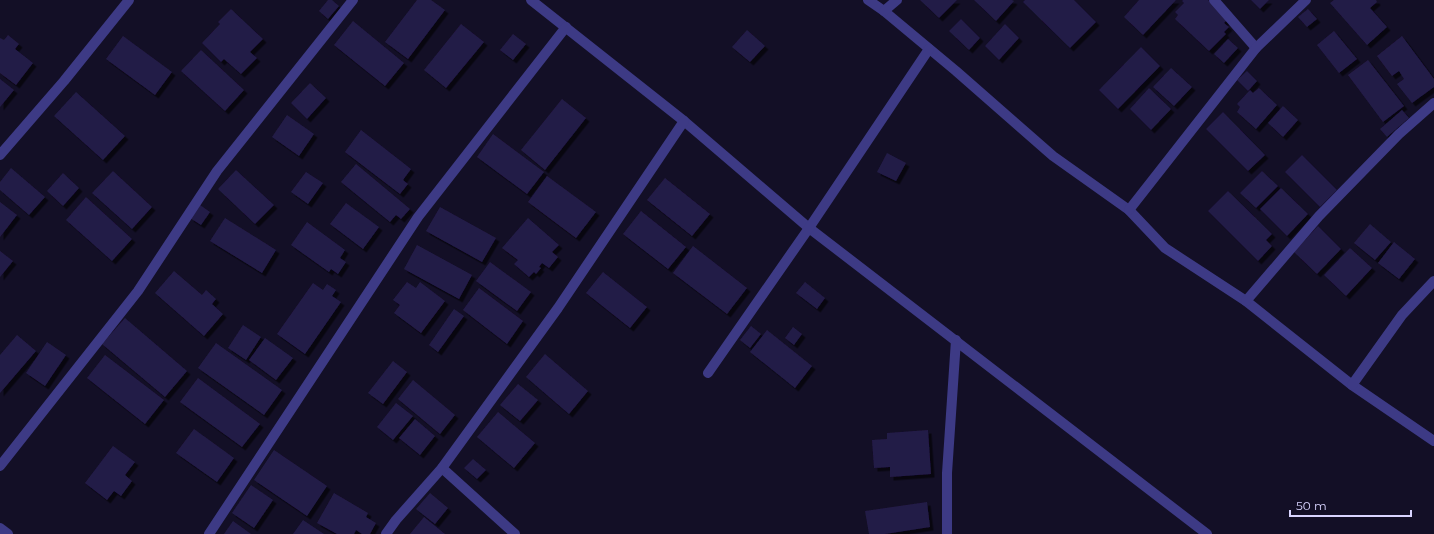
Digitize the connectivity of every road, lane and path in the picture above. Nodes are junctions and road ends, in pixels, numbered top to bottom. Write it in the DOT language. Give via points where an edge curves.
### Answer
graph roads {
  1 [pos="129,0"];
  2 [pos="353,0"];
  3 [pos="868,0"];
  4 [pos="897,0"];
  5 [pos="1214,0"];
  6 [pos="1306,0"];
  7 [pos="535,1"];
  8 [pos="884,11"];
  9 [pos="566,27"];
  10 [pos="1256,48"];
  11 [pos="929,49"];
  12 [pos="1434,103"];
  13 [pos="684,121"];
  14 [pos="0,155"];
  15 [pos="1130,210"];
  16 [pos="809,228"];
  17 [pos="1434,281"];
  18 [pos="1246,301"];
  19 [pos="956,340"];
  20 [pos="708,373"];
  21 [pos="1352,385"];
  22 [pos="1434,441"];
  23 [pos="0,466"];
  24 [pos="442,468"];
  25 [pos="0,528"];
  26 [pos="8,534"];
  27 [pos="209,534"];
  28 [pos="386,534"];
  29 [pos="515,534"];
  30 [pos="947,534"];
  31 [pos="1208,534"];
  1 -- 14 [label="street"];
  2 -- 23 [label="street" via="217,170 138,291"];
  3 -- 8 [label="street"];
  4 -- 8 [label="street"];
  5 -- 10 [label="street"];
  6 -- 10 [label="street"];
  7 -- 9 [label="street"];
  8 -- 11 [label="street"];
  9 -- 13 [label="street"];
  9 -- 27 [label="street" via="418,217"];
  10 -- 15 [label="street"];
  11 -- 15 [label="street" via="1053,156"];
  11 -- 16 [label="street"];
  12 -- 18 [label="street" via="1399,134 1319,216"];
  13 -- 16 [label="street"];
  13 -- 24 [label="street" via="558,308"];
  15 -- 18 [label="street" via="1165,248"];
  16 -- 19 [label="street"];
  16 -- 20 [label="street"];
  17 -- 21 [label="street" via="1402,315"];
  18 -- 21 [label="street"];
  19 -- 30 [label="street" via="947,473"];
  19 -- 31 [label="street"];
  21 -- 22 [label="street"];
  24 -- 28 [label="street"];
  24 -- 29 [label="street"];
  25 -- 26 [label="street"];
}
